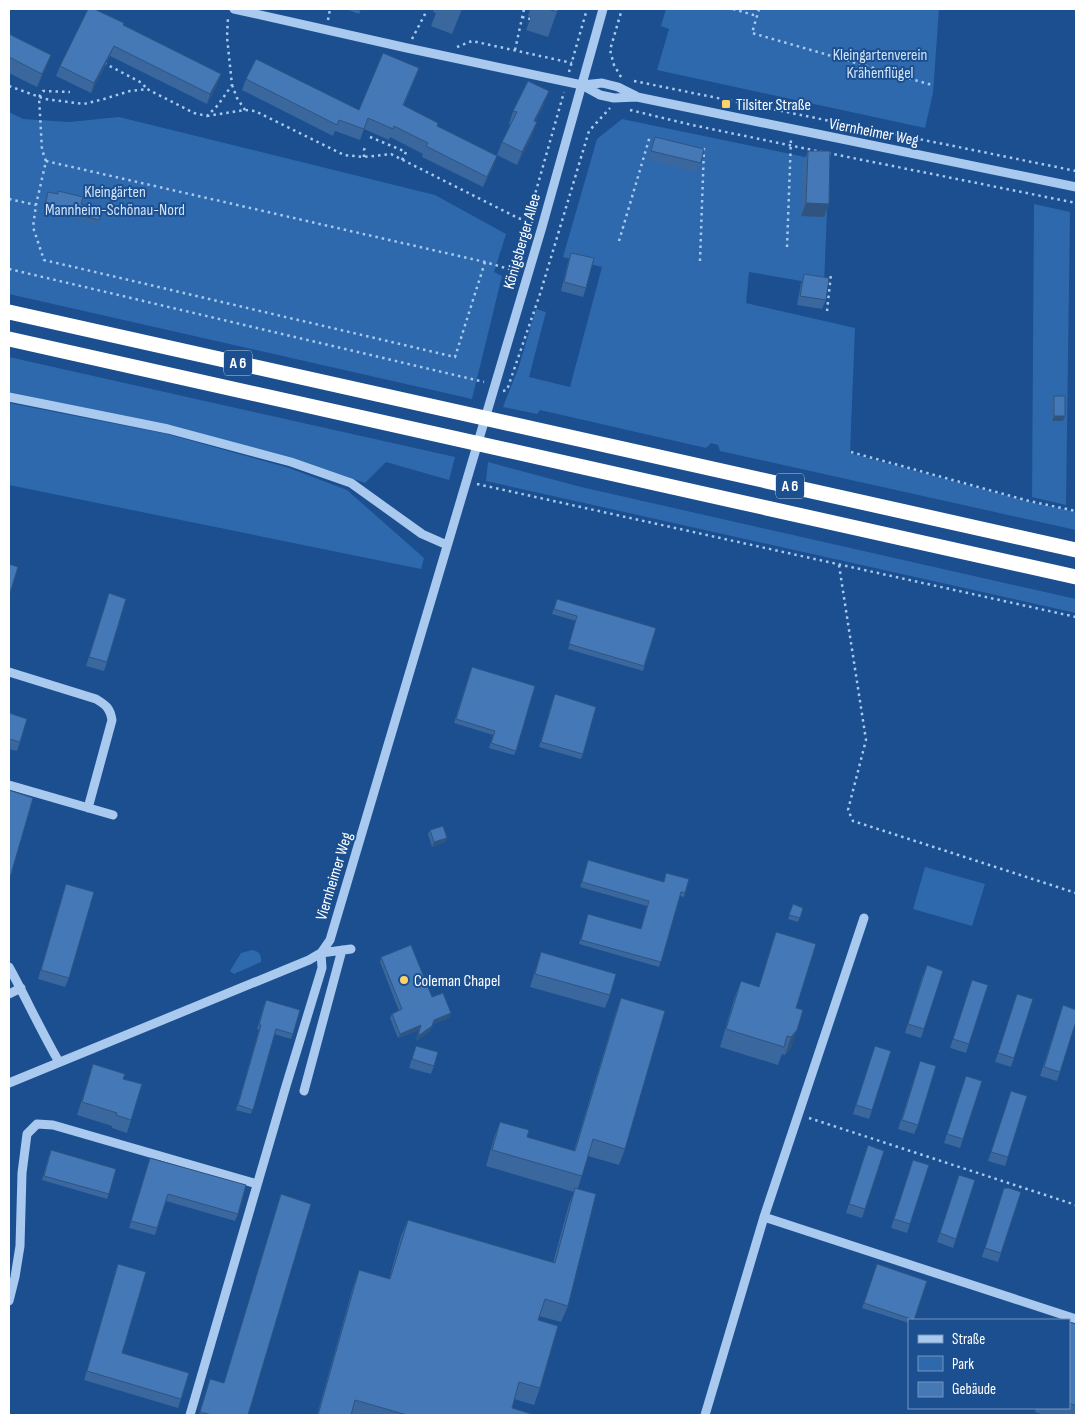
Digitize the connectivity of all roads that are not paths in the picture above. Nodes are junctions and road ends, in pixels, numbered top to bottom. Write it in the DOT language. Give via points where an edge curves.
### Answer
graph roads {
  1 [pos="604,9"];
  2 [pos="231,12"];
  3 [pos="582,85"];
  4 [pos="1076,187"];
  5 [pos="9,312"];
  6 [pos="9,339"];
  7 [pos="9,397"];
  8 [pos="466,482"];
  9 [pos="447,545"];
  10 [pos="1076,550"];
  11 [pos="1076,577"];
  12 [pos="9,672"];
  13 [pos="9,785"];
  14 [pos="88,808"];
  15 [pos="113,815"];
  16 [pos="864,918"];
  17 [pos="321,953"];
  18 [pos="9,967"];
  19 [pos="21,988"];
  20 [pos="9,994"];
  21 [pos="59,1062"];
  22 [pos="9,1083"];
  23 [pos="304,1091"];
  24 [pos="257,1184"];
  25 [pos="764,1217"];
  26 [pos="9,1301"];
  27 [pos="1076,1319"];
  28 [pos="190,1415"];
  29 [pos="705,1415"];
  1 -- 3 [label="street, Königsberger Allee"];
  2 -- 3 [label="street"];
  3 -- 4 [label="street, Viernheimer Weg" via="602,83 637,97"];
  3 -- 8 [label="street, Königsberger Allee"];
  5 -- 10 [label="highway, A 6"];
  6 -- 11 [label="highway, A 6"];
  7 -- 9 [label="street" via="168,429 291,462 350,483 422,534"];
  8 -- 9 [label="street, Viernheimer Weg"];
  9 -- 17 [label="street, Viernheimer Weg" via="337,918 330,940"];
  12 -- 14 [label="street" via="96,699 111,712 112,720"];
  13 -- 14 [label="street"];
  14 -- 15 [label="street"];
  16 -- 25 [label="street"];
  17 -- 21 [label="street"];
  17 -- 23 [label="street" via="346,949"];
  17 -- 24 [label="street" via="322,968"];
  18 -- 19 [label="street"];
  19 -- 20 [label="street"];
  19 -- 21 [label="street"];
  21 -- 22 [label="street"];
  24 -- 26 [label="street" via="37,1124 27,1134 20,1246"];
  24 -- 28 [label="street"];
  25 -- 27 [label="street"];
  25 -- 29 [label="street"];
}
